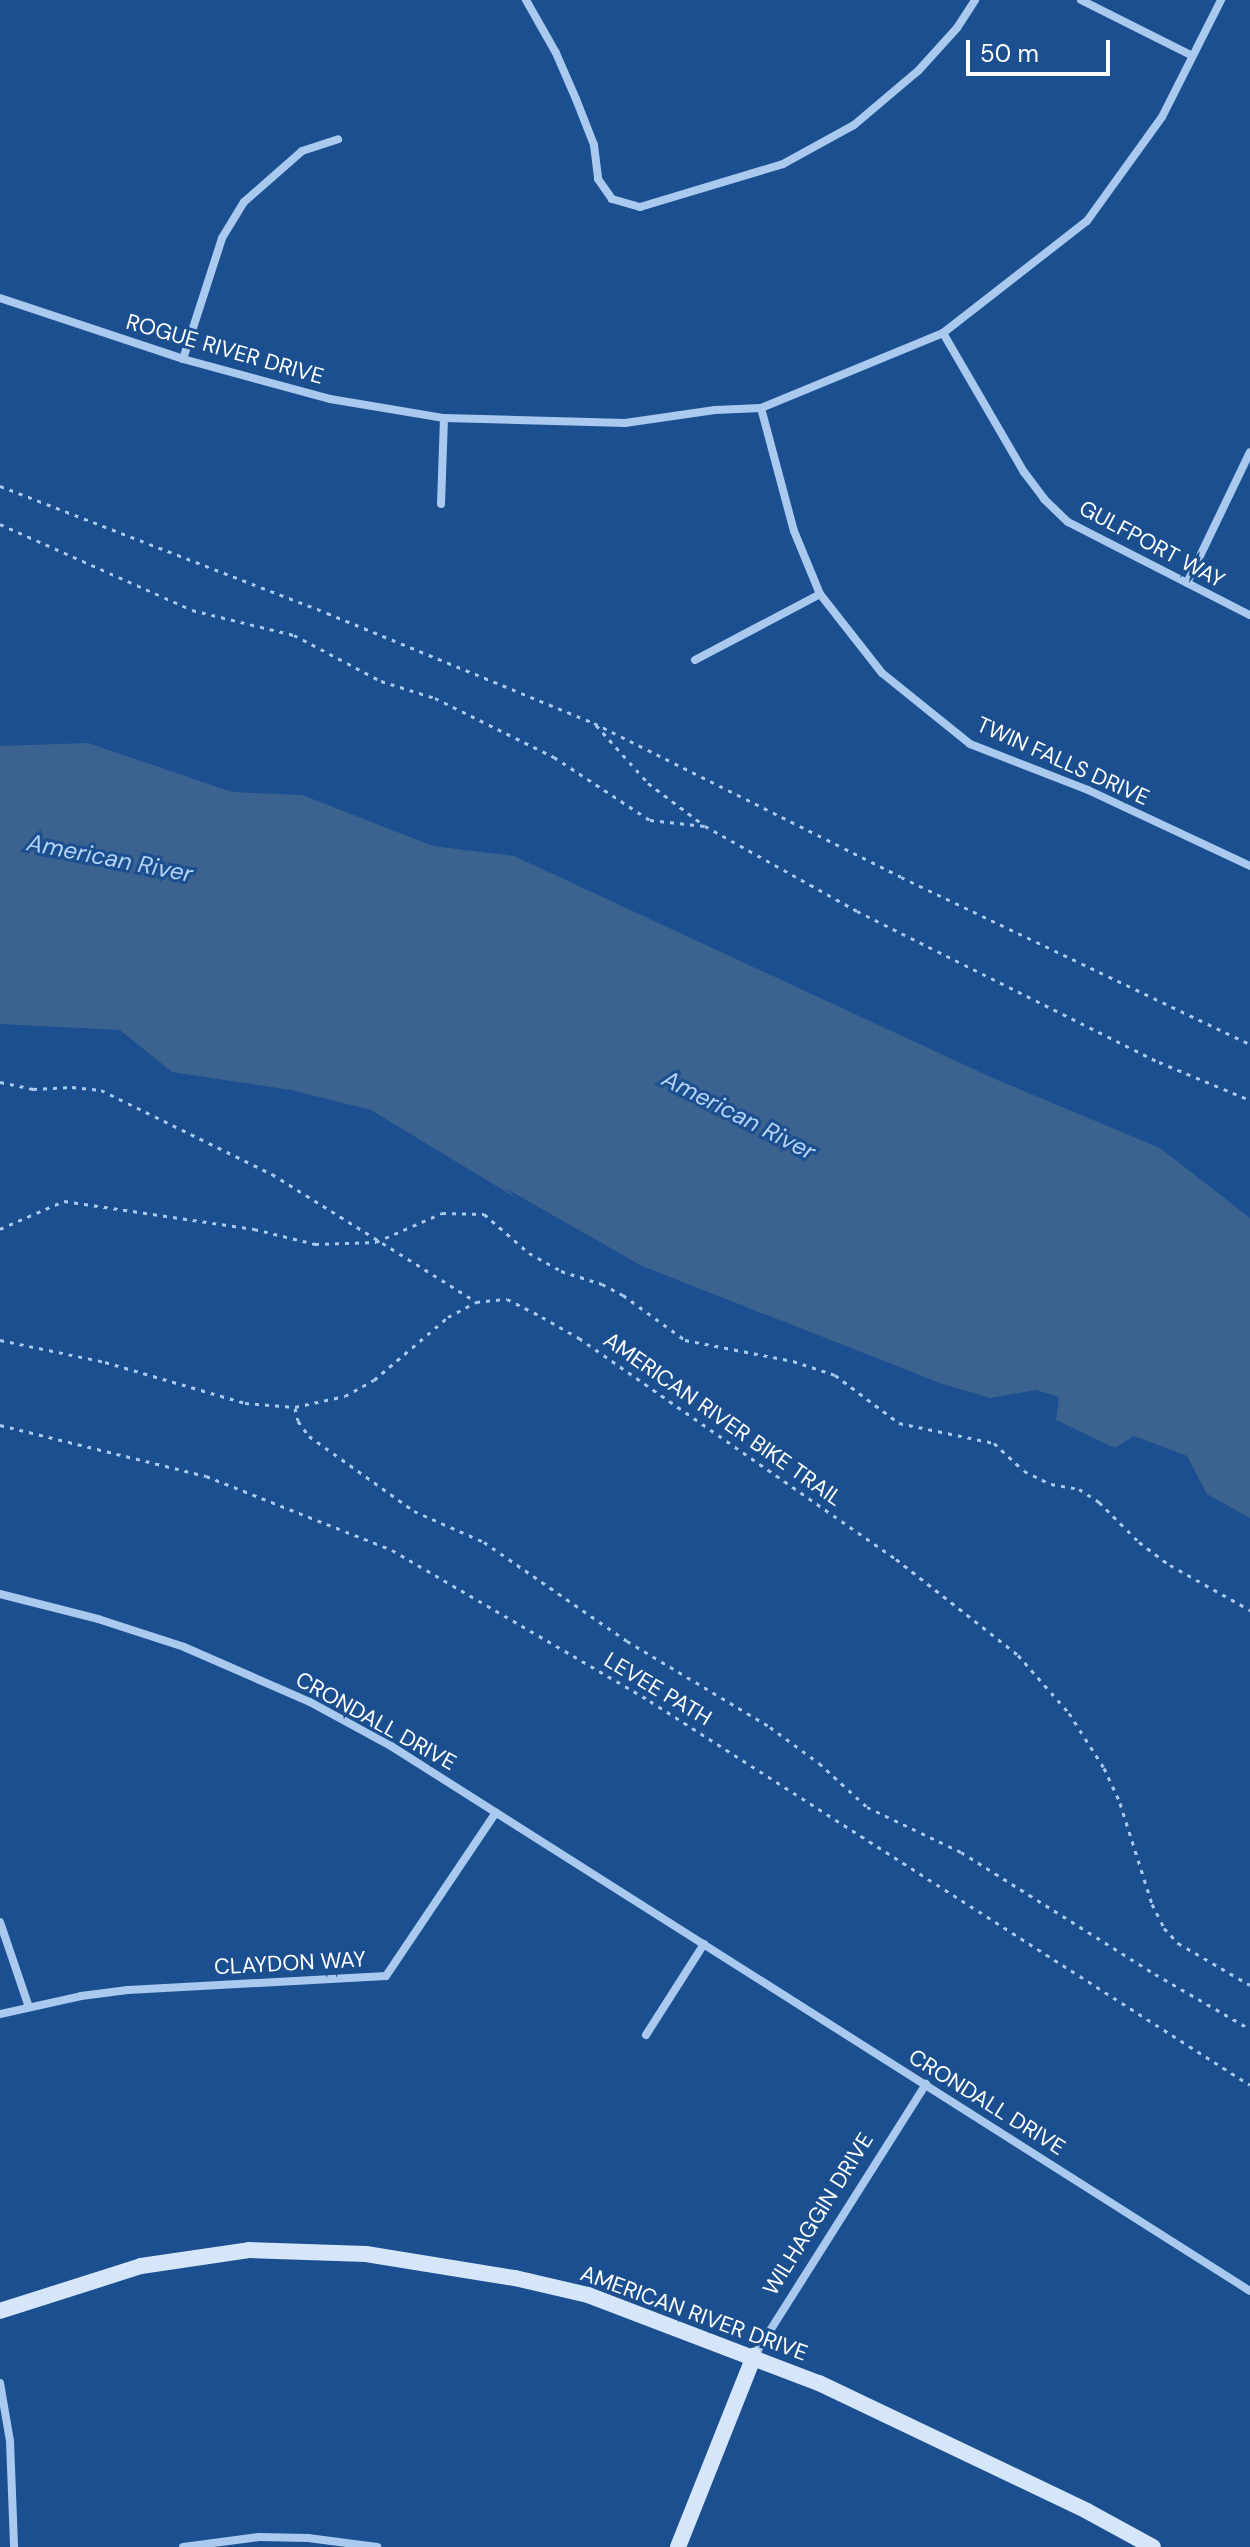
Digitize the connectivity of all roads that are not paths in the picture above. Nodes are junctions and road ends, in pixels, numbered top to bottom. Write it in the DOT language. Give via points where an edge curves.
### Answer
graph roads {
  1 [pos="526,0"];
  2 [pos="975,0"];
  3 [pos="1081,0"];
  4 [pos="1221,0"];
  5 [pos="1193,56"];
  6 [pos="338,139"];
  7 [pos="0,298"];
  8 [pos="943,333"];
  9 [pos="183,359"];
  10 [pos="761,408"];
  11 [pos="444,418"];
  12 [pos="1250,452"];
  13 [pos="441,504"];
  14 [pos="1187,583"];
  15 [pos="820,594"];
  16 [pos="1250,615"];
  17 [pos="695,660"];
  18 [pos="1250,866"];
  19 [pos="0,1594"];
  20 [pos="496,1812"];
  21 [pos="0,1922"];
  22 [pos="704,1944"];
  23 [pos="29,2007"];
  24 [pos="0,2014"];
  25 [pos="646,2035"];
  26 [pos="926,2084"];
  27 [pos="1250,2291"];
  28 [pos="0,2311"];
  29 [pos="754,2356"];
  30 [pos="0,2383"];
  31 [pos="341,2544"];
  32 [pos="14,2547"];
  33 [pos="183,2547"];
  34 [pos="377,2547"];
  35 [pos="678,2547"];
  36 [pos="1153,2547"];
  1 -- 2 [label="street" via="576,99 594,145 598,179 612,199 640,207 783,164 854,125 918,71"];
  3 -- 5 [label="street"];
  4 -- 5 [label="street, ROGUE RIVER DRIVE"];
  5 -- 8 [label="street, ROGUE RIVER DRIVE" via="1162,117 1087,221"];
  6 -- 9 [label="street" via="302,151 244,202 222,238"];
  7 -- 9 [label="street, ROGUE RIVER DRIVE"];
  8 -- 10 [label="street, ROGUE RIVER DRIVE"];
  8 -- 14 [label="street, GULFPORT WAY" via="1044,499 1068,522"];
  9 -- 11 [label="street, ROGUE RIVER DRIVE" via="330,399"];
  10 -- 11 [label="street, ROGUE RIVER DRIVE" via="625,423"];
  10 -- 15 [label="street, TWIN FALLS DRIVE" via="794,531"];
  11 -- 13 [label="street"];
  12 -- 14 [label="street"];
  14 -- 16 [label="street, GULFPORT WAY"];
  15 -- 17 [label="street"];
  15 -- 18 [label="street, TWIN FALLS DRIVE" via="882,673 970,744 1088,790"];
  19 -- 20 [label="street, CRONDALL DRIVE" via="98,1619 248,1673 391,1746"];
  20 -- 22 [label="street, CRONDALL DRIVE"];
  20 -- 23 [label="street, CLAYDON WAY" via="386,1976 128,1990"];
  21 -- 23 [label="street"];
  22 -- 25 [label="street"];
  22 -- 26 [label="street, CRONDALL DRIVE"];
  23 -- 24 [label="street, CLAYDON WAY"];
  26 -- 27 [label="street, CRONDALL DRIVE"];
  26 -- 29 [label="street, WILHAGGIN DRIVE"];
  28 -- 29 [label="street, AMERICAN RIVER DRIVE" via="184,2257 315,2250 440,2264 573,2291"];
  29 -- 35 [label="street, WILHAGGIN DRIVE"];
  29 -- 36 [label="street, AMERICAN RIVER DRIVE"];
  30 -- 32 [label="street" via="10,2441"];
  31 -- 33 [label="street" via="259,2537"];
  31 -- 34 [label="street"];
}
